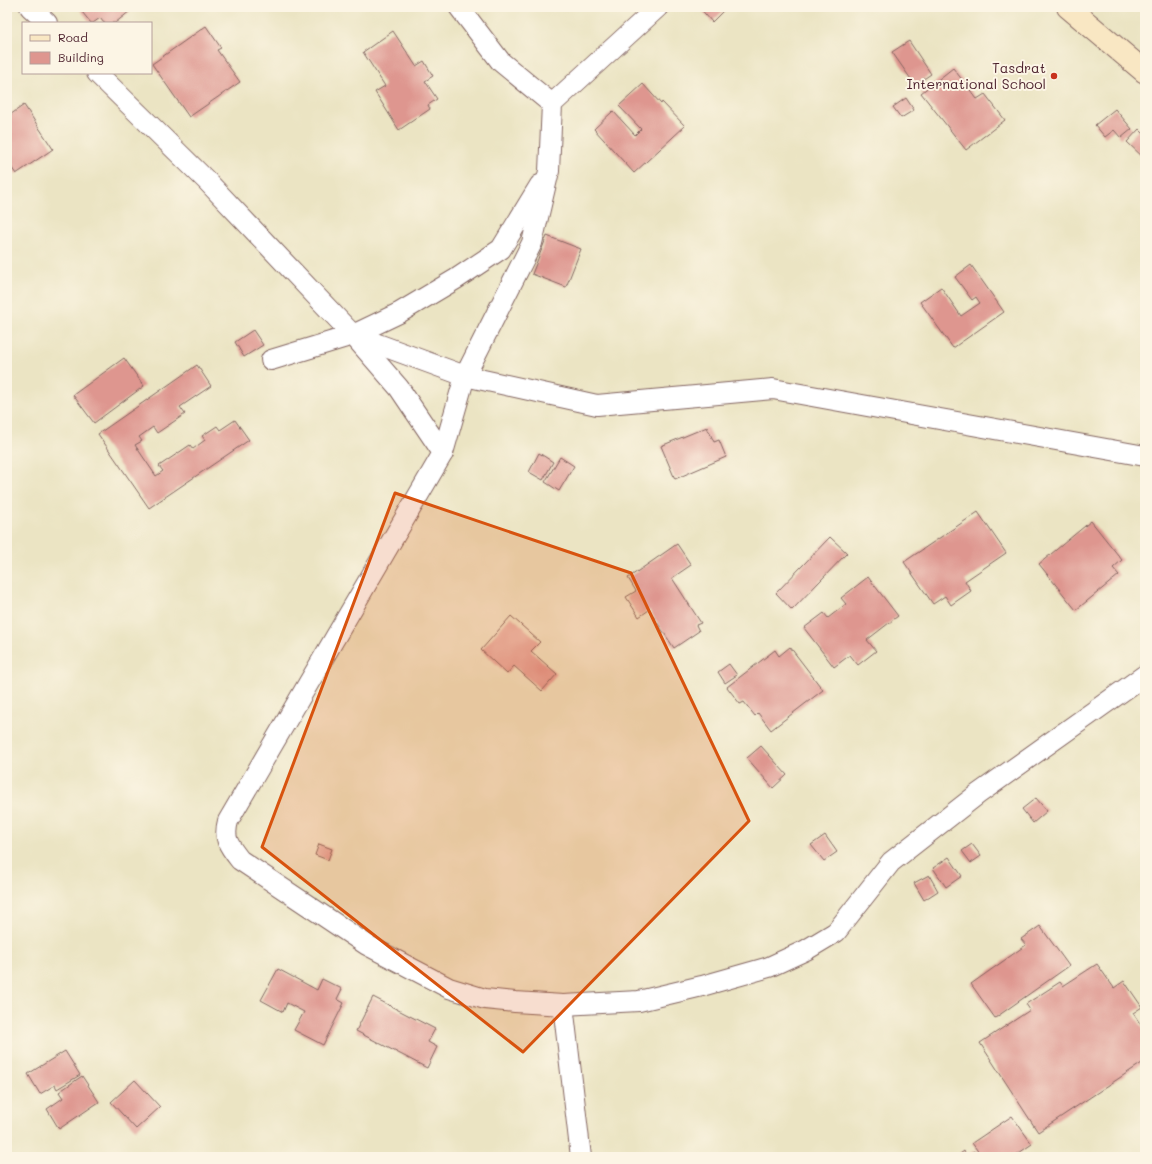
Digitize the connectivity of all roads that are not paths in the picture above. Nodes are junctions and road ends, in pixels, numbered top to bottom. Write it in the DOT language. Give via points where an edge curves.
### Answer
graph roads {
  1 [pos="30,7"];
  2 [pos="459,7"];
  3 [pos="658,7"];
  4 [pos="1068,7"];
  5 [pos="46,22"];
  6 [pos="1145,72"];
  7 [pos="98,74"];
  8 [pos="552,104"];
  9 [pos="548,171"];
  10 [pos="353,335"];
  11 [pos="271,360"];
  12 [pos="465,376"];
  13 [pos="443,453"];
  14 [pos="1145,456"];
  15 [pos="1145,675"];
  16 [pos="563,1005"];
  17 [pos="582,1157"];
  1 -- 5 [label="street"];
  2 -- 8 [label="street" via="501,62"];
  3 -- 8 [label="street"];
  4 -- 6 [label="main road"];
  7 -- 10 [label="street" via="207,181"];
  8 -- 9 [label="street"];
  9 -- 10 [label="street" via="501,249 399,313"];
  9 -- 12 [label="street" via="532,243"];
  10 -- 11 [label="street"];
  10 -- 12 [label="street"];
  10 -- 13 [label="street" via="399,388"];
  12 -- 13 [label="street"];
  12 -- 14 [label="street" via="597,405 773,389"];
  13 -- 16 [label="street" via="228,821 225,832 230,847 240,860 367,945 449,988 485,999"];
  15 -- 16 [label="street" via="978,794 892,862 836,932 806,950 769,967 639,1002"];
  16 -- 17 [label="street"];
}
